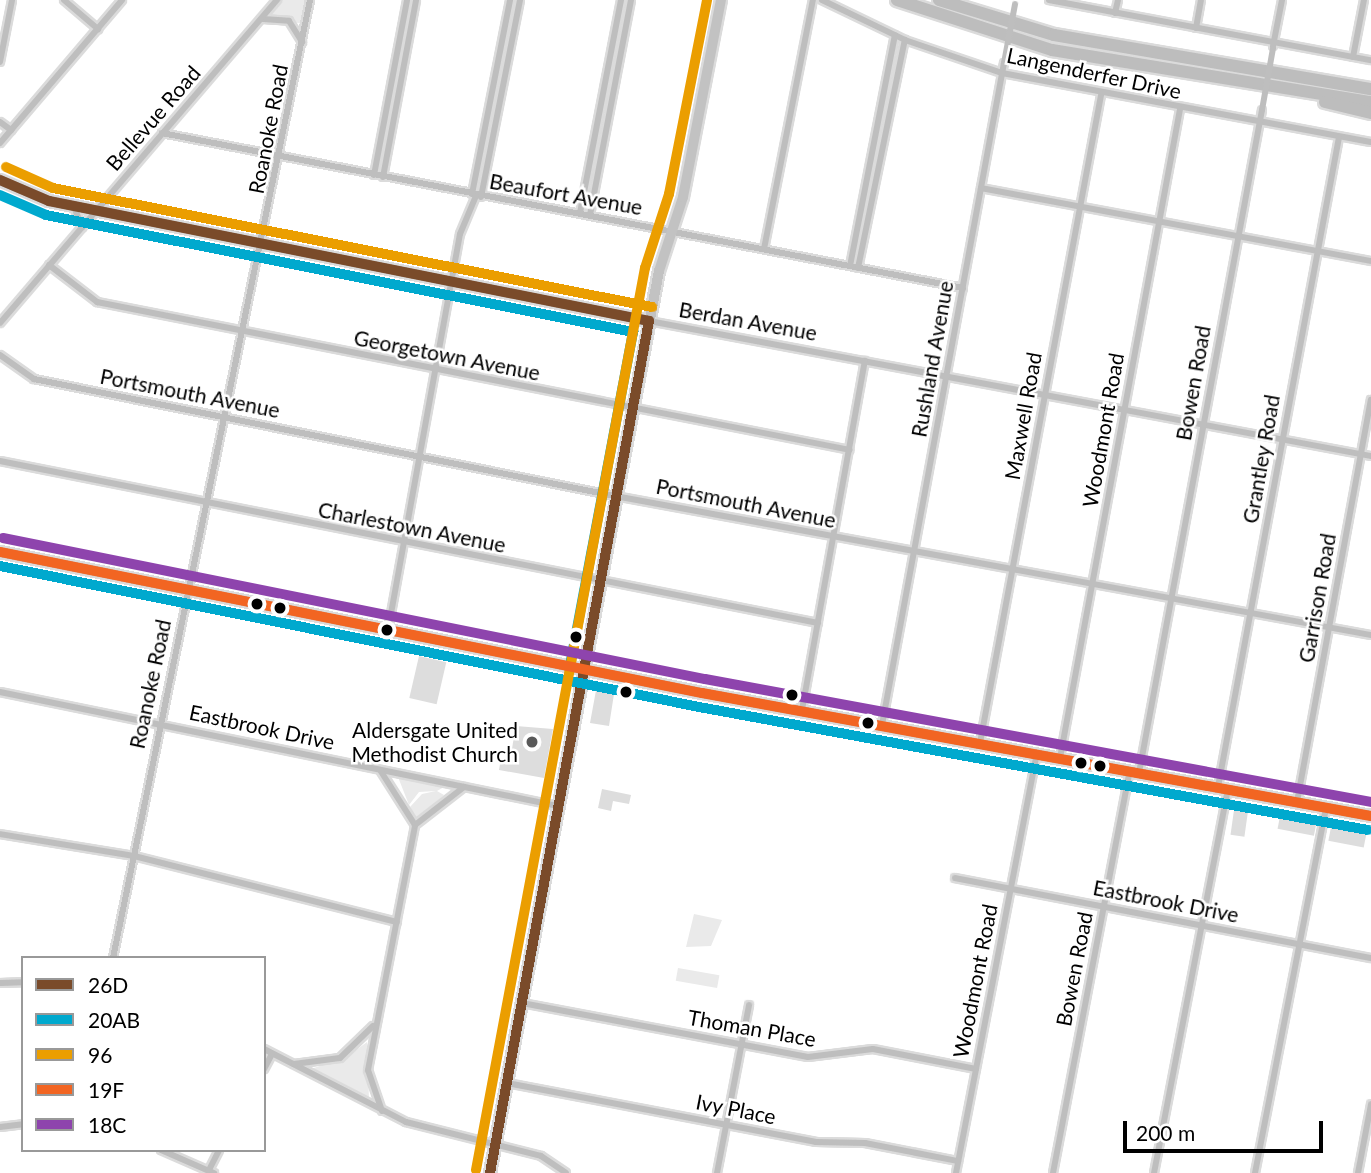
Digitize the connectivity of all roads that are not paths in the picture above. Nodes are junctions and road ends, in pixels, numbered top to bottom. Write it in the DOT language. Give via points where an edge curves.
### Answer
graph roads {
  1 [pos="12,0"];
  2 [pos="64,0"];
  3 [pos="122,0"];
  4 [pos="277,0"];
  5 [pos="310,0"];
  6 [pos="407,0"];
  7 [pos="416,0"];
  8 [pos="510,0"];
  9 [pos="520,0"];
  10 [pos="621,0"];
  11 [pos="631,0"];
  12 [pos="721,0"];
  13 [pos="813,0"];
  14 [pos="822,0"];
  15 [pos="897,0"];
  16 [pos="939,0"];
  17 [pos="1049,0"];
  18 [pos="1118,0"];
  19 [pos="1201,0"];
  20 [pos="1282,0"];
  21 [pos="1364,0"];
  22 [pos="1015,2"];
  23 [pos="1115,13"];
  24 [pos="260,20"];
  25 [pos="1195,28"];
  26 [pos="98,29"];
  27 [pos="895,35"];
  28 [pos="905,40"];
  29 [pos="1273,46"];
  30 [pos="302,47"];
  31 [pos="1353,57"];
  32 [pos="1371,60"];
  33 [pos="0,62"];
  34 [pos="1133,65"];
  35 [pos="1002,73"];
  36 [pos="1371,88"];
  37 [pos="1101,95"];
  38 [pos="1371,102"];
  39 [pos="1180,109"];
  40 [pos="1371,113"];
  41 [pos="0,122"];
  42 [pos="1259,122"];
  43 [pos="10,130"];
  44 [pos="162,133"];
  45 [pos="1339,137"];
  46 [pos="0,142"];
  47 [pos="1371,142"];
  48 [pos="281,157"];
  49 [pos="374,175"];
  50 [pos="383,177"];
  51 [pos="0,180"];
  52 [pos="981,188"];
  53 [pos="476,195"];
  54 [pos="73,206"];
  55 [pos="1080,206"];
  56 [pos="96,211"];
  57 [pos="580,214"];
  58 [pos="590,215"];
  59 [pos="1159,222"];
  60 [pos="82,227"];
  61 [pos="671,232"];
  62 [pos="1238,236"];
  63 [pos="263,243"];
  64 [pos="764,249"];
  65 [pos="1318,251"];
  66 [pos="1371,261"];
  67 [pos="49,265"];
  68 [pos="850,266"];
  69 [pos="858,268"];
  70 [pos="451,282"];
  71 [pos="963,288"];
  72 [pos="649,321"];
  73 [pos="0,323"];
  74 [pos="243,332"];
  75 [pos="0,355"];
  76 [pos="865,361"];
  77 [pos="435,370"];
  78 [pos="947,376"];
  79 [pos="1045,394"];
  80 [pos="1371,400"];
  81 [pos="632,410"];
  82 [pos="1124,410"];
  83 [pos="225,418"];
  84 [pos="1203,425"];
  85 [pos="1282,439"];
  86 [pos="850,450"];
  87 [pos="1361,454"];
  88 [pos="1371,456"];
  89 [pos="420,457"];
  90 [pos="0,461"];
  91 [pos="615,496"];
  92 [pos="206,503"];
  93 [pos="834,537"];
  94 [pos="404,543"];
  95 [pos="914,551"];
  96 [pos="0,552"];
  97 [pos="1012,569"];
  98 [pos="599,582"];
  99 [pos="1092,584"];
  100 [pos="187,590"];
  101 [pos="1171,599"];
  102 [pos="1250,614"];
  103 [pos="818,623"];
  104 [pos="1329,628"];
  105 [pos="388,630"];
  106 [pos="1371,635"];
  107 [pos="584,669"];
  108 [pos="0,692"];
  109 [pos="802,710"];
  110 [pos="160,723"];
  111 [pos="882,725"];
  112 [pos="980,743"];
  113 [pos="1037,754"];
  114 [pos="1060,758"];
  115 [pos="380,770"];
  116 [pos="1134,772"];
  117 [pos="464,787"];
  118 [pos="1223,788"];
  119 [pos="1297,802"];
  120 [pos="558,806"];
  121 [pos="1326,807"];
  122 [pos="1371,816"];
  123 [pos="415,824"];
  124 [pos="0,834"];
  125 [pos="134,856"];
  126 [pos="955,878"];
  127 [pos="1011,888"];
  128 [pos="1104,906"];
  129 [pos="397,922"];
  130 [pos="1202,925"];
  131 [pos="1300,944"];
  132 [pos="113,956"];
  133 [pos="1371,958"];
  134 [pos="21,982"];
  135 [pos="0,983"];
  136 [pos="522,1003"];
  137 [pos="749,1005"];
  138 [pos="378,1014"];
  139 [pos="742,1044"];
  140 [pos="266,1050"];
  141 [pos="272,1054"];
  142 [pos="288,1062"];
  143 [pos="266,1065"];
  144 [pos="976,1069"];
  145 [pos="507,1083"];
  146 [pos="1371,1104"];
  147 [pos="382,1111"];
  148 [pos="21,1124"];
  149 [pos="726,1125"];
  150 [pos="0,1127"];
  151 [pos="495,1147"];
  152 [pos="165,1152"];
  153 [pos="218,1152"];
  154 [pos="958,1161"];
  155 [pos="212,1172"];
  156 [pos="490,1173"];
  157 [pos="566,1173"];
  158 [pos="716,1173"];
  159 [pos="956,1173"];
  160 [pos="1053,1173"];
  161 [pos="1154,1173"];
  162 [pos="1255,1173"];
  163 [pos="1358,1173"];
  1 -- 33 [label="street"];
  2 -- 26 [label="street"];
  3 -- 26 [label="street"];
  4 -- 24 [label="street, Bellevue Road"];
  5 -- 30 [label="street, Roanoke Road"];
  6 -- 49 [label="street"];
  7 -- 50 [label="street"];
  8 -- 53 [label="street"];
  9 -- 53 [label="street"];
  10 -- 57 [label="street"];
  11 -- 58 [label="street"];
  12 -- 61 [label="street"];
  13 -- 64 [label="street"];
  14 -- 27 [label="street, Langenderfer Drive"];
  15 -- 34 [label="highway" via="1017,41"];
  16 -- 36 [label="highway" via="1054,35"];
  17 -- 23 [label="street"];
  18 -- 23 [label="street"];
  19 -- 25 [label="street"];
  20 -- 29 [label="street, Bowen Road"];
  21 -- 31 [label="street"];
  22 -- 35 [label="street, Rushland Avenue, bridge"];
  23 -- 25 [label="street"];
  24 -- 30 [label="street, Roanoke Road" via="289,21"];
  24 -- 44 [label="street, Bellevue Road"];
  25 -- 29 [label="street"];
  26 -- 43 [label="street"];
  27 -- 28 [label="street, Langenderfer Drive"];
  27 -- 68 [label="street"];
  28 -- 35 [label="street, Langenderfer Drive"];
  28 -- 69 [label="street"];
  29 -- 31 [label="street"];
  29 -- 42 [label="street, Bowen Road, bridge"];
  30 -- 48 [label="street, Roanoke Road"];
  31 -- 32 [label="street"];
  34 -- 38 [label="highway"];
  34 -- 40 [label="highway"];
  35 -- 37 [label="street, Langenderfer Drive"];
  35 -- 52 [label="street, Rushland Avenue"];
  37 -- 39 [label="street, Langenderfer Drive"];
  37 -- 55 [label="street, Maxwell Road"];
  39 -- 42 [label="street, Langenderfer Drive"];
  39 -- 59 [label="street, Woodmont Road"];
  41 -- 43 [label="street"];
  42 -- 45 [label="street, Langenderfer Drive"];
  42 -- 62 [label="street, Bowen Road"];
  43 -- 46 [label="street"];
  44 -- 48 [label="street, Beaufort Avenue"];
  44 -- 56 [label="street, Bellevue Road"];
  45 -- 47 [label="street, Langenderfer Drive"];
  45 -- 65 [label="street, Grantley Road"];
  48 -- 49 [label="street, Beaufort Avenue"];
  48 -- 63 [label="street, Roanoke Road"];
  49 -- 50 [label="street, Beaufort Avenue"];
  50 -- 53 [label="street, Beaufort Avenue"];
  51 -- 54 [label="street, Berdan Avenue"];
  52 -- 55 [label="street"];
  52 -- 71 [label="street, Rushland Avenue"];
  53 -- 57 [label="street, Beaufort Avenue"];
  53 -- 70 [label="street" via="463,220"];
  54 -- 56 [label="street, Berdan Avenue"];
  54 -- 60 [label="street"];
  55 -- 59 [label="street"];
  55 -- 79 [label="street, Maxwell Road"];
  56 -- 60 [label="street, Bellevue Road"];
  56 -- 63 [label="street, Berdan Avenue"];
  57 -- 58 [label="street, Beaufort Avenue"];
  58 -- 61 [label="street, Beaufort Avenue"];
  59 -- 62 [label="street"];
  59 -- 82 [label="street, Woodmont Road"];
  60 -- 67 [label="street, Bellevue Road"];
  61 -- 64 [label="street, Beaufort Avenue"];
  61 -- 72 [label="street"];
  62 -- 65 [label="street"];
  62 -- 84 [label="street, Bowen Road"];
  63 -- 70 [label="street, Berdan Avenue"];
  63 -- 74 [label="street, Roanoke Road"];
  64 -- 68 [label="street, Beaufort Avenue"];
  65 -- 66 [label="street"];
  65 -- 85 [label="street, Grantley Road"];
  67 -- 73 [label="street, Bellevue Road"];
  67 -- 74 [label="street, Georgetown Avenue" via="93,301"];
  68 -- 69 [label="street, Beaufort Avenue"];
  69 -- 71 [label="street, Beaufort Avenue"];
  70 -- 72 [label="street, Berdan Avenue"];
  70 -- 77 [label="street"];
  71 -- 78 [label="street, Rushland Avenue"];
  72 -- 76 [label="street, Berdan Avenue"];
  72 -- 81 [label="street"];
  74 -- 77 [label="street, Georgetown Avenue"];
  74 -- 83 [label="street, Roanoke Road"];
  75 -- 83 [label="street, Portsmouth Avenue" via="34,379"];
  76 -- 78 [label="street, Berdan Avenue"];
  76 -- 86 [label="street"];
  77 -- 81 [label="street, Georgetown Avenue"];
  77 -- 89 [label="street"];
  78 -- 79 [label="street, Berdan Avenue"];
  78 -- 95 [label="street, Rushland Avenue"];
  79 -- 82 [label="street, Berdan Avenue"];
  79 -- 97 [label="street, Maxwell Road"];
  80 -- 87 [label="street, Garrison Road"];
  81 -- 86 [label="street, Georgetown Avenue"];
  81 -- 91 [label="street"];
  82 -- 84 [label="street, Berdan Avenue"];
  82 -- 99 [label="street, Woodmont Road"];
  83 -- 89 [label="street, Portsmouth Avenue"];
  83 -- 92 [label="street, Roanoke Road"];
  84 -- 85 [label="street, Berdan Avenue"];
  84 -- 101 [label="street, Bowen Road"];
  85 -- 87 [label="street, Berdan Avenue"];
  85 -- 102 [label="street, Grantley Road"];
  86 -- 93 [label="street"];
  87 -- 88 [label="street, Berdan Avenue"];
  87 -- 104 [label="street, Garrison Road"];
  89 -- 91 [label="street, Portsmouth Avenue"];
  89 -- 94 [label="street"];
  90 -- 92 [label="street, Charlestown Avenue"];
  91 -- 93 [label="street, Portsmouth Avenue"];
  91 -- 98 [label="street"];
  92 -- 94 [label="street, Charlestown Avenue"];
  92 -- 100 [label="street, Roanoke Road"];
  93 -- 95 [label="street, Portsmouth Avenue"];
  93 -- 103 [label="street"];
  94 -- 98 [label="street, Charlestown Avenue"];
  94 -- 105 [label="street"];
  95 -- 97 [label="street, Portsmouth Avenue"];
  95 -- 111 [label="street, Rushland Avenue"];
  96 -- 100 [label="street"];
  97 -- 99 [label="street, Portsmouth Avenue"];
  97 -- 112 [label="street, Maxwell Road"];
  98 -- 103 [label="street, Charlestown Avenue"];
  98 -- 107 [label="street"];
  99 -- 101 [label="street, Portsmouth Avenue"];
  99 -- 114 [label="street, Woodmont Road"];
  100 -- 105 [label="street"];
  100 -- 110 [label="street, Roanoke Road"];
  101 -- 102 [label="street, Portsmouth Avenue"];
  101 -- 116 [label="street, Bowen Road"];
  102 -- 104 [label="street, Portsmouth Avenue"];
  102 -- 118 [label="street, Grantley Road"];
  103 -- 109 [label="street"];
  104 -- 106 [label="street, Portsmouth Avenue"];
  104 -- 119 [label="street, Garrison Road"];
  105 -- 107 [label="street"];
  107 -- 109 [label="street"];
  107 -- 120 [label="street"];
  108 -- 110 [label="street, Eastbrook Drive"];
  109 -- 111 [label="street"];
  110 -- 115 [label="street, Eastbrook Drive"];
  110 -- 125 [label="street, Roanoke Road"];
  111 -- 112 [label="street"];
  112 -- 113 [label="street"];
  113 -- 114 [label="street"];
  113 -- 127 [label="street, Woodmont Road"];
  114 -- 116 [label="street"];
  115 -- 117 [label="street, Eastbrook Drive"];
  115 -- 123 [label="street"];
  116 -- 118 [label="street"];
  116 -- 128 [label="street, Bowen Road"];
  117 -- 120 [label="street, Eastbrook Drive"];
  117 -- 123 [label="street"];
  118 -- 119 [label="street"];
  118 -- 130 [label="street, Grantley Road"];
  119 -- 121 [label="street"];
  120 -- 136 [label="street"];
  121 -- 122 [label="street"];
  121 -- 131 [label="street"];
  123 -- 129 [label="street"];
  124 -- 125 [label="street"];
  125 -- 129 [label="street"];
  125 -- 132 [label="street, Roanoke Road"];
  126 -- 127 [label="street, Eastbrook Drive"];
  127 -- 128 [label="street, Eastbrook Drive"];
  127 -- 144 [label="street, Woodmont Road"];
  128 -- 130 [label="street, Eastbrook Drive"];
  128 -- 160 [label="street, Bowen Road"];
  129 -- 138 [label="street"];
  130 -- 131 [label="street, Eastbrook Drive"];
  130 -- 161 [label="street, Grantley Road"];
  131 -- 133 [label="street, Eastbrook Drive"];
  131 -- 162 [label="street"];
  134 -- 135 [label="street"];
  136 -- 139 [label="street, Thoman Place"];
  136 -- 145 [label="street"];
  137 -- 139 [label="street"];
  138 -- 142 [label="street" via="366,1038 345,1056 317,1064"];
  138 -- 147 [label="street" via="368,1076"];
  139 -- 144 [label="street, Thoman Place" via="832,1059 873,1049"];
  139 -- 149 [label="street"];
  140 -- 141 [label="street"];
  141 -- 142 [label="street"];
  141 -- 143 [label="street"];
  142 -- 147 [label="street"];
  144 -- 154 [label="street, Woodmont Road"];
  145 -- 149 [label="street, Ivy Place"];
  145 -- 151 [label="street"];
  146 -- 163 [label="street"];
  147 -- 151 [label="street" via="437,1134"];
  148 -- 150 [label="street"];
  149 -- 154 [label="street, Ivy Place"];
  149 -- 158 [label="street"];
  151 -- 156 [label="street"];
  151 -- 157 [label="street" via="541,1156"];
  152 -- 155 [label="street"];
  153 -- 155 [label="street"];
  154 -- 159 [label="street, Woodmont Road"];
}
